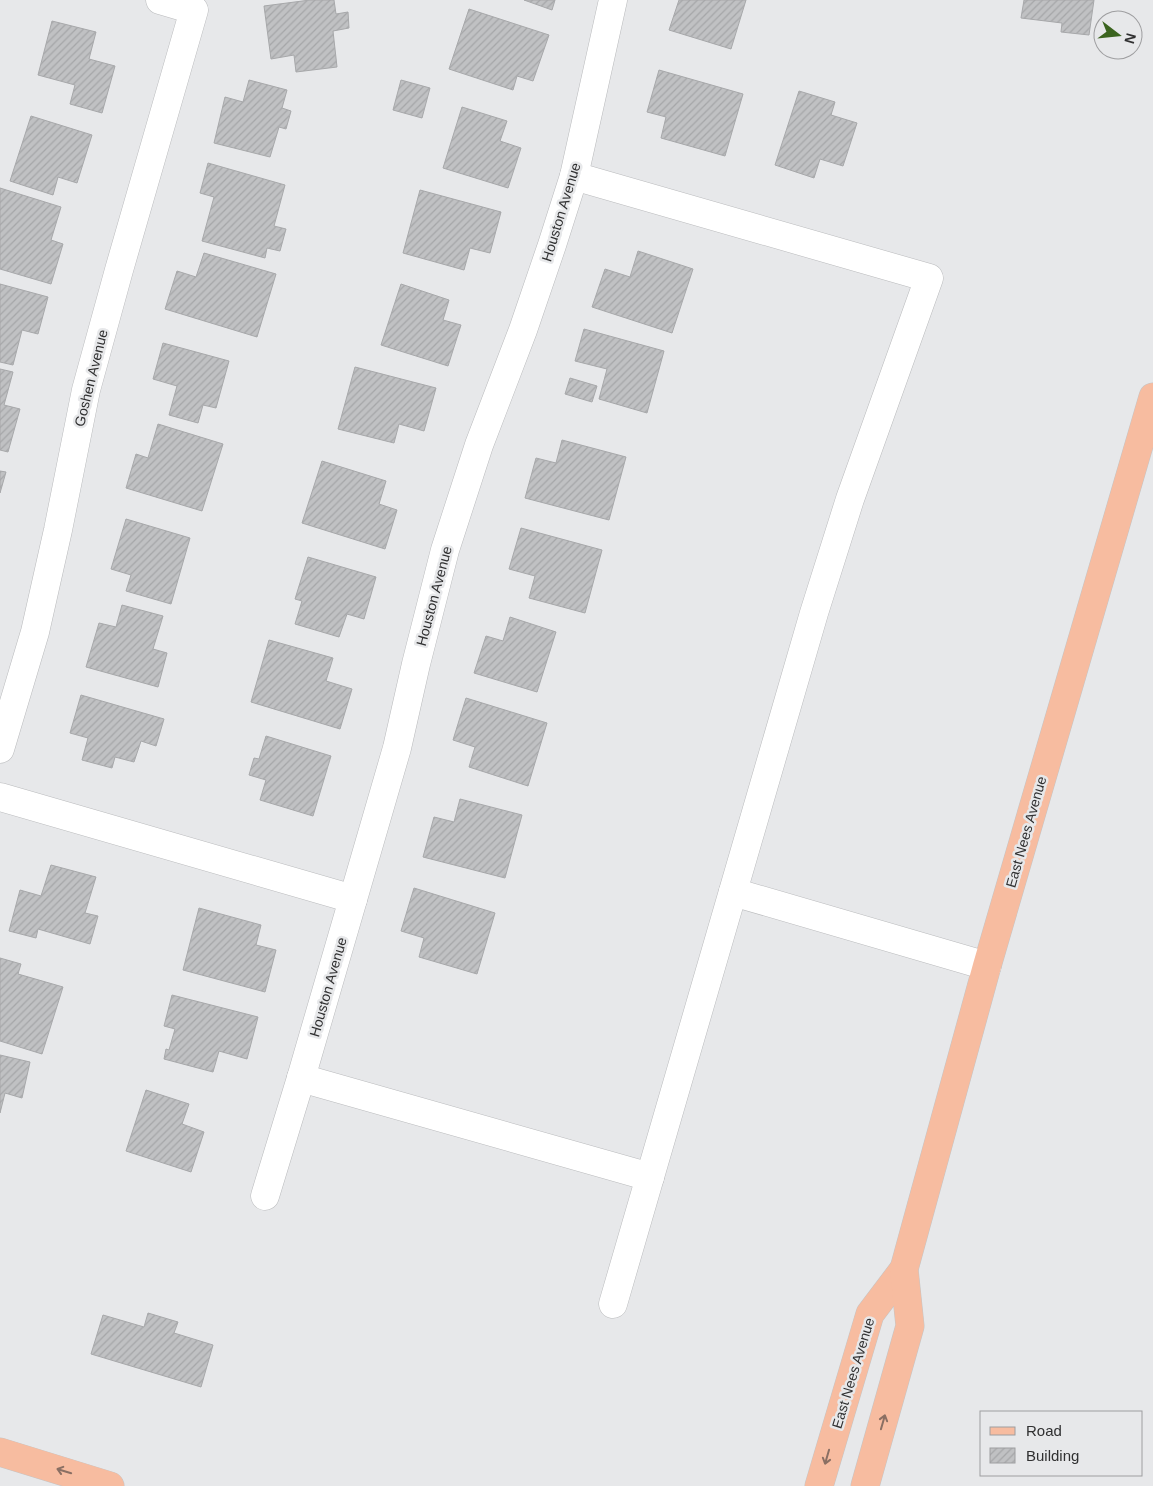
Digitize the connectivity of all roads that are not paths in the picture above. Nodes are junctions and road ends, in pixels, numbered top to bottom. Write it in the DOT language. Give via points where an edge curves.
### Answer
graph roads {
  1 [pos="160,0"];
  2 [pos="613,0"];
  3 [pos="574,176"];
  4 [pos="1153,397"];
  5 [pos="0,749"];
  6 [pos="0,797"];
  7 [pos="733,892"];
  8 [pos="353,899"];
  9 [pos="987,966"];
  10 [pos="301,1078"];
  11 [pos="650,1177"];
  12 [pos="266,1196"];
  13 [pos="904,1269"];
  14 [pos="613,1304"];
  15 [pos="0,1452"];
  16 [pos="33,1462"];
  17 [pos="0,1472"];
  18 [pos="110,1486"];
  19 [pos="819,1486"];
  20 [pos="865,1486"];
  1 -- 5 [label="street, Goshen Avenue" via="194,10 86,390 35,632"];
  2 -- 3 [label="street, Houston Avenue"];
  3 -- 7 [label="street" via="929,278 850,499"];
  3 -- 8 [label="street, Houston Avenue" via="523,330 479,445 446,550 397,748"];
  4 -- 9 [label="main road, East Nees Avenue"];
  6 -- 8 [label="street"];
  7 -- 9 [label="street"];
  7 -- 11 [label="street"];
  8 -- 10 [label="street, Houston Avenue"];
  9 -- 13 [label="main road, East Nees Avenue"];
  10 -- 11 [label="street"];
  10 -- 12 [label="street, Houston Avenue"];
  11 -- 14 [label="street"];
  13 -- 19 [label="main road, East Nees Avenue, one-way" via="870,1314"];
  20 -- 13 [label="main road, East Nees Avenue, one-way" via="910,1326"];
  15 -- 16 [label="main road"];
  16 -- 17 [label="main road" via="14,1472"];
  18 -- 16 [label="main road, one-way"];
}
